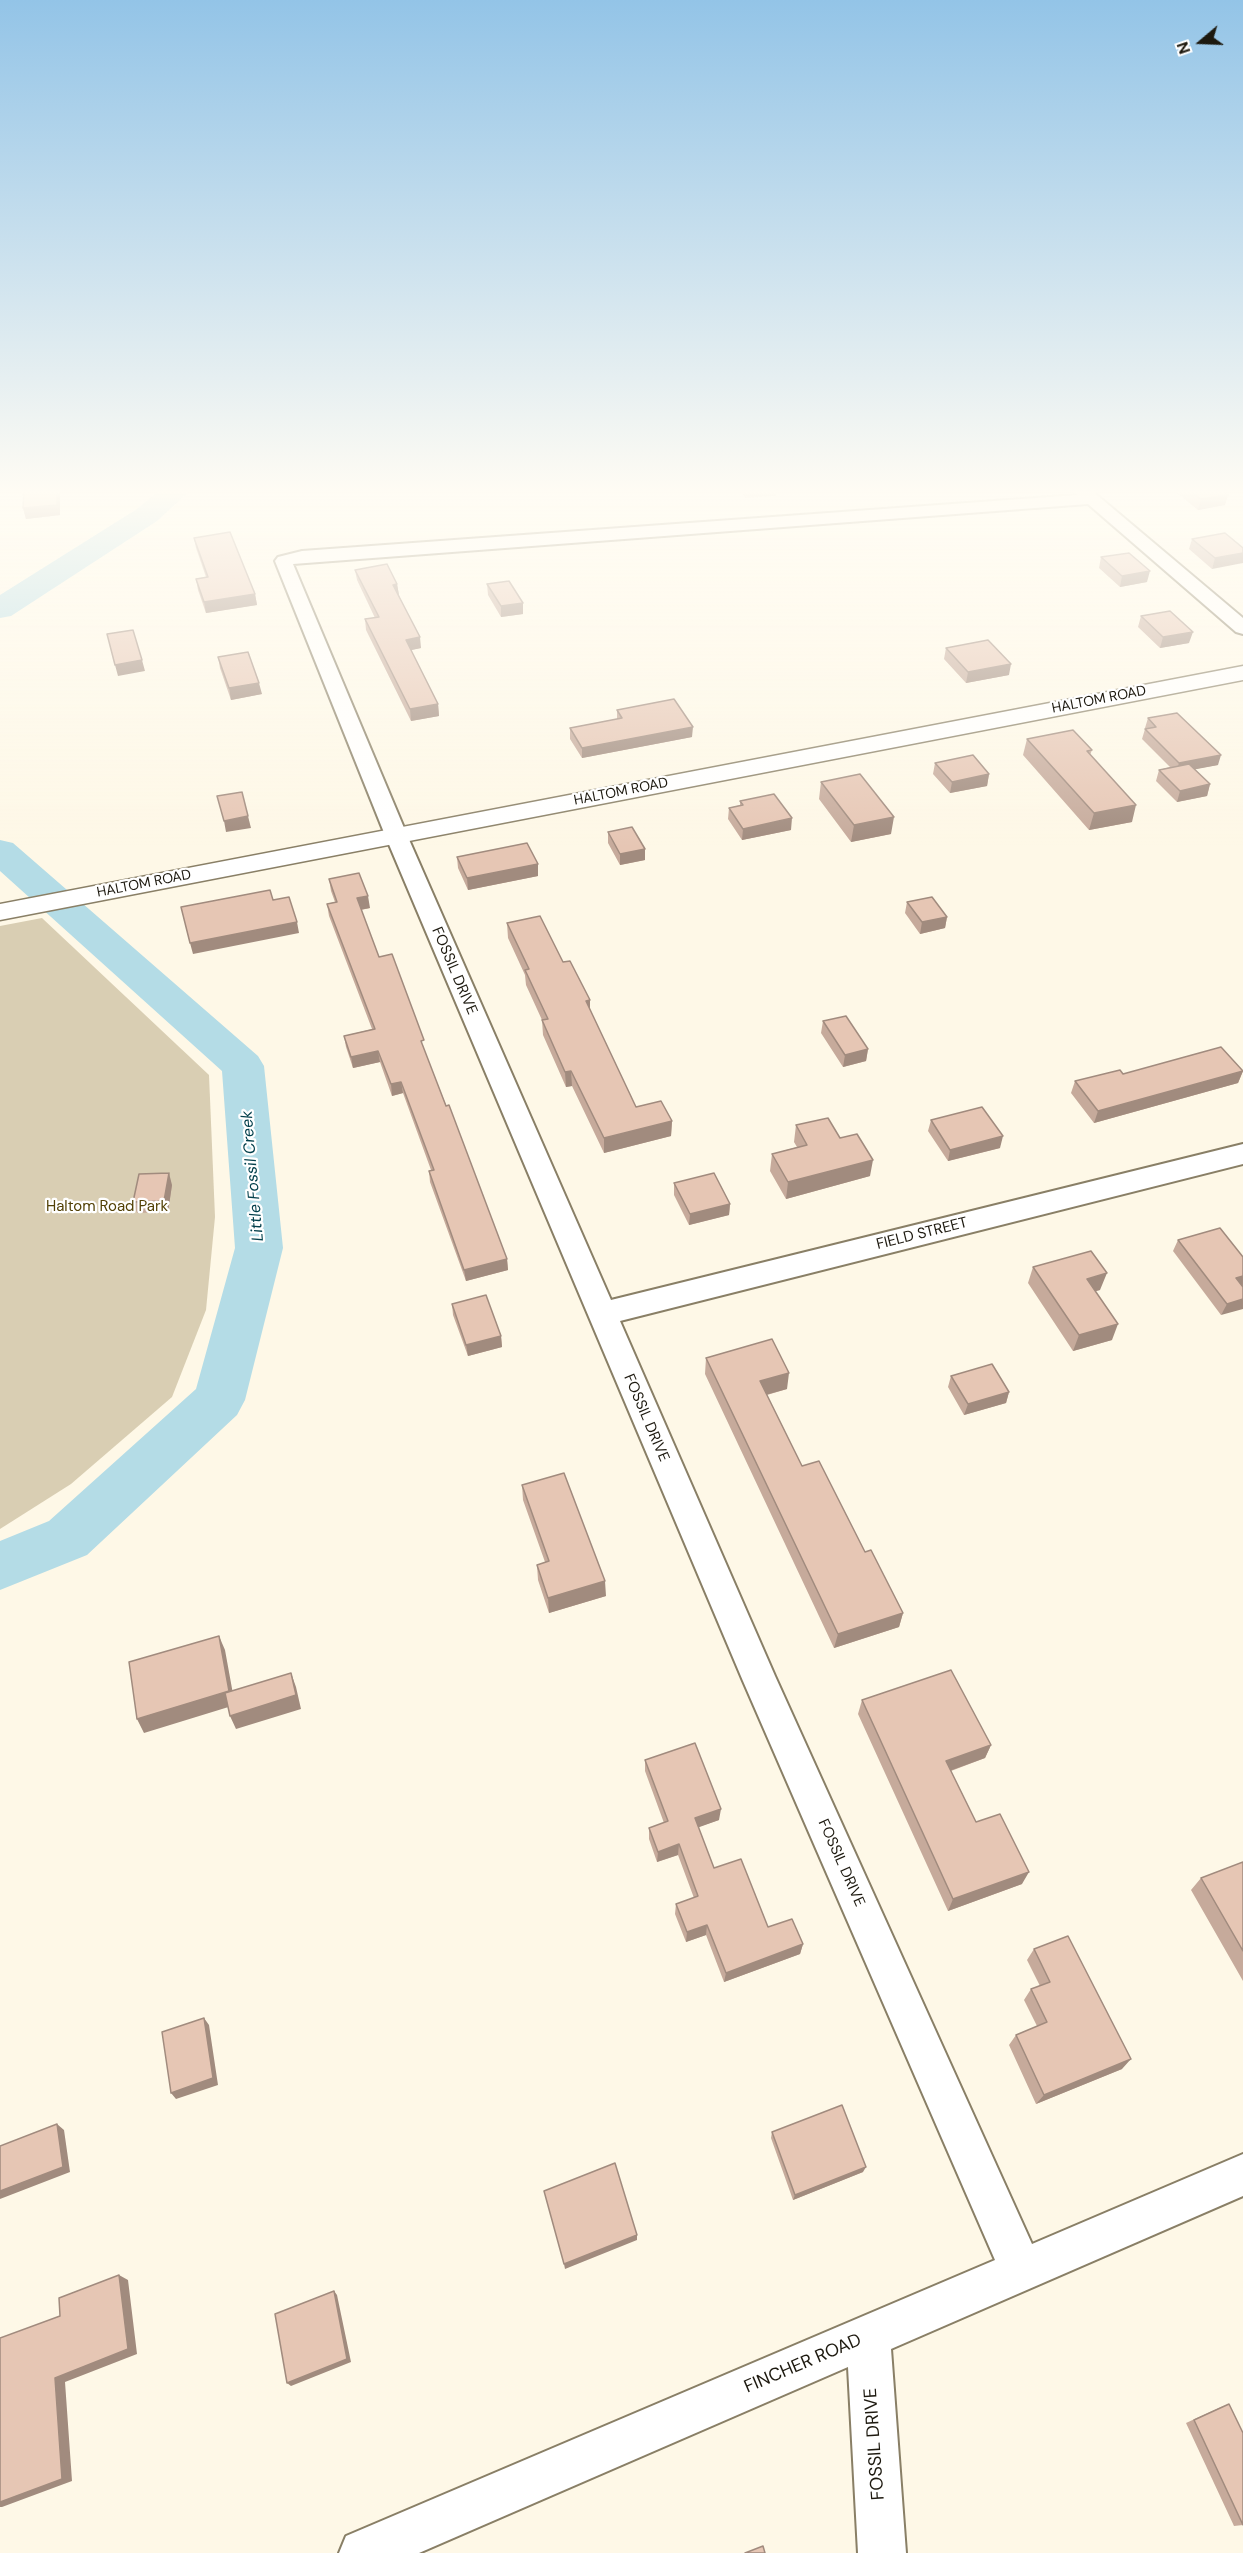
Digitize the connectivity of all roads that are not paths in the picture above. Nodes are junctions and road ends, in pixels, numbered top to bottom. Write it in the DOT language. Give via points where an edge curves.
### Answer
graph roads {
  1 [pos="304,609"];
  2 [pos="1221,609"];
  3 [pos="1243,628"];
  4 [pos="1243,672"];
  5 [pos="396,835"];
  6 [pos="0,912"];
  7 [pos="1243,1154"];
  8 [pos="602,1314"];
  9 [pos="1243,2175"];
  10 [pos="1021,2269"];
  11 [pos="868,2336"];
  12 [pos="363,2553"];
  13 [pos="882,2553"];
  1 -- 5 [label="street, FOSSIL DRIVE"];
  2 -- 3 [label="street"];
  4 -- 5 [label="main road, HALTOM ROAD"];
  5 -- 6 [label="main road, HALTOM ROAD"];
  5 -- 8 [label="street, FOSSIL DRIVE"];
  7 -- 8 [label="street, FIELD STREET"];
  8 -- 10 [label="street, FOSSIL DRIVE"];
  9 -- 10 [label="street, FINCHER ROAD"];
  10 -- 11 [label="street, FINCHER ROAD"];
  11 -- 12 [label="street, FINCHER ROAD"];
  11 -- 13 [label="street, FOSSIL DRIVE"];
}
